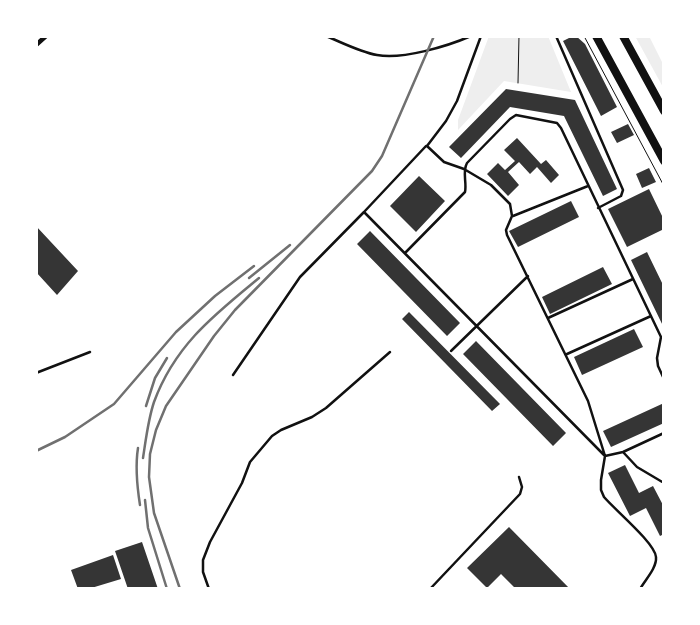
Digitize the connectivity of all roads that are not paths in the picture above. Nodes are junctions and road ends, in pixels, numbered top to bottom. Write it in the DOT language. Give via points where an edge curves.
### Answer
graph roads {
  1 [pos="46,36"];
  2 [pos="326,36"];
  3 [pos="471,36"];
  4 [pos="481,36"];
  5 [pos="556,36"];
  6 [pos="596,36"];
  7 [pos="623,36"];
  8 [pos="36,45"];
  9 [pos="664,111"];
  10 [pos="426,146"];
  11 [pos="664,161"];
  12 [pos="464,169"];
  13 [pos="588,186"];
  14 [pos="598,208"];
  15 [pos="364,212"];
  16 [pos="512,216"];
  17 [pos="405,253"];
  18 [pos="528,276"];
  19 [pos="633,280"];
  20 [pos="651,316"];
  21 [pos="548,318"];
  22 [pos="478,326"];
  23 [pos="662,334"];
  24 [pos="451,351"];
  25 [pos="90,352"];
  26 [pos="390,352"];
  27 [pos="567,354"];
  28 [pos="36,373"];
  29 [pos="233,375"];
  30 [pos="664,379"];
  31 [pos="664,433"];
  32 [pos="623,452"];
  33 [pos="605,456"];
  34 [pos="519,477"];
  35 [pos="664,483"];
  36 [pos="210,589"];
  37 [pos="430,589"];
  38 [pos="640,589"];
  1 -- 8 [label="street"];
  2 -- 3 [label="lane" via="376,55 394,57"];
  4 -- 10 [label="lane" via="457,101"];
  5 -- 14 [label="lane" via="623,190 620,196"];
  6 -- 11 [label="highway"];
  7 -- 9 [label="highway"];
  10 -- 12 [label="lane" via="444,162"];
  10 -- 15 [label="lane"];
  12 -- 13 [label="lane" via="516,115 557,123"];
  12 -- 16 [label="lane" via="491,185 510,204"];
  12 -- 17 [label="lane" via="464,192"];
  13 -- 14 [label="lane"];
  13 -- 16 [label="lane"];
  14 -- 19 [label="lane"];
  15 -- 17 [label="lane"];
  15 -- 29 [label="lane" via="300,277"];
  16 -- 18 [label="lane" via="506,230"];
  17 -- 22 [label="lane"];
  18 -- 21 [label="lane"];
  18 -- 22 [label="lane"];
  19 -- 20 [label="lane"];
  19 -- 21 [label="lane"];
  20 -- 23 [label="lane"];
  20 -- 27 [label="lane"];
  21 -- 27 [label="lane"];
  22 -- 24 [label="lane"];
  22 -- 33 [label="lane"];
  23 -- 30 [label="lane" via="657,358"];
  25 -- 28 [label="lane"];
  26 -- 36 [label="lane" via="326,408 272,436 250,462 203,560 203,572"];
  27 -- 33 [label="lane" via="588,401"];
  31 -- 32 [label="lane"];
  32 -- 33 [label="lane"];
  32 -- 35 [label="lane" via="637,467"];
  33 -- 38 [label="lane" via="601,480 604,497 656,554 654,566"];
  34 -- 37 [label="lane" via="520,494"];
}
